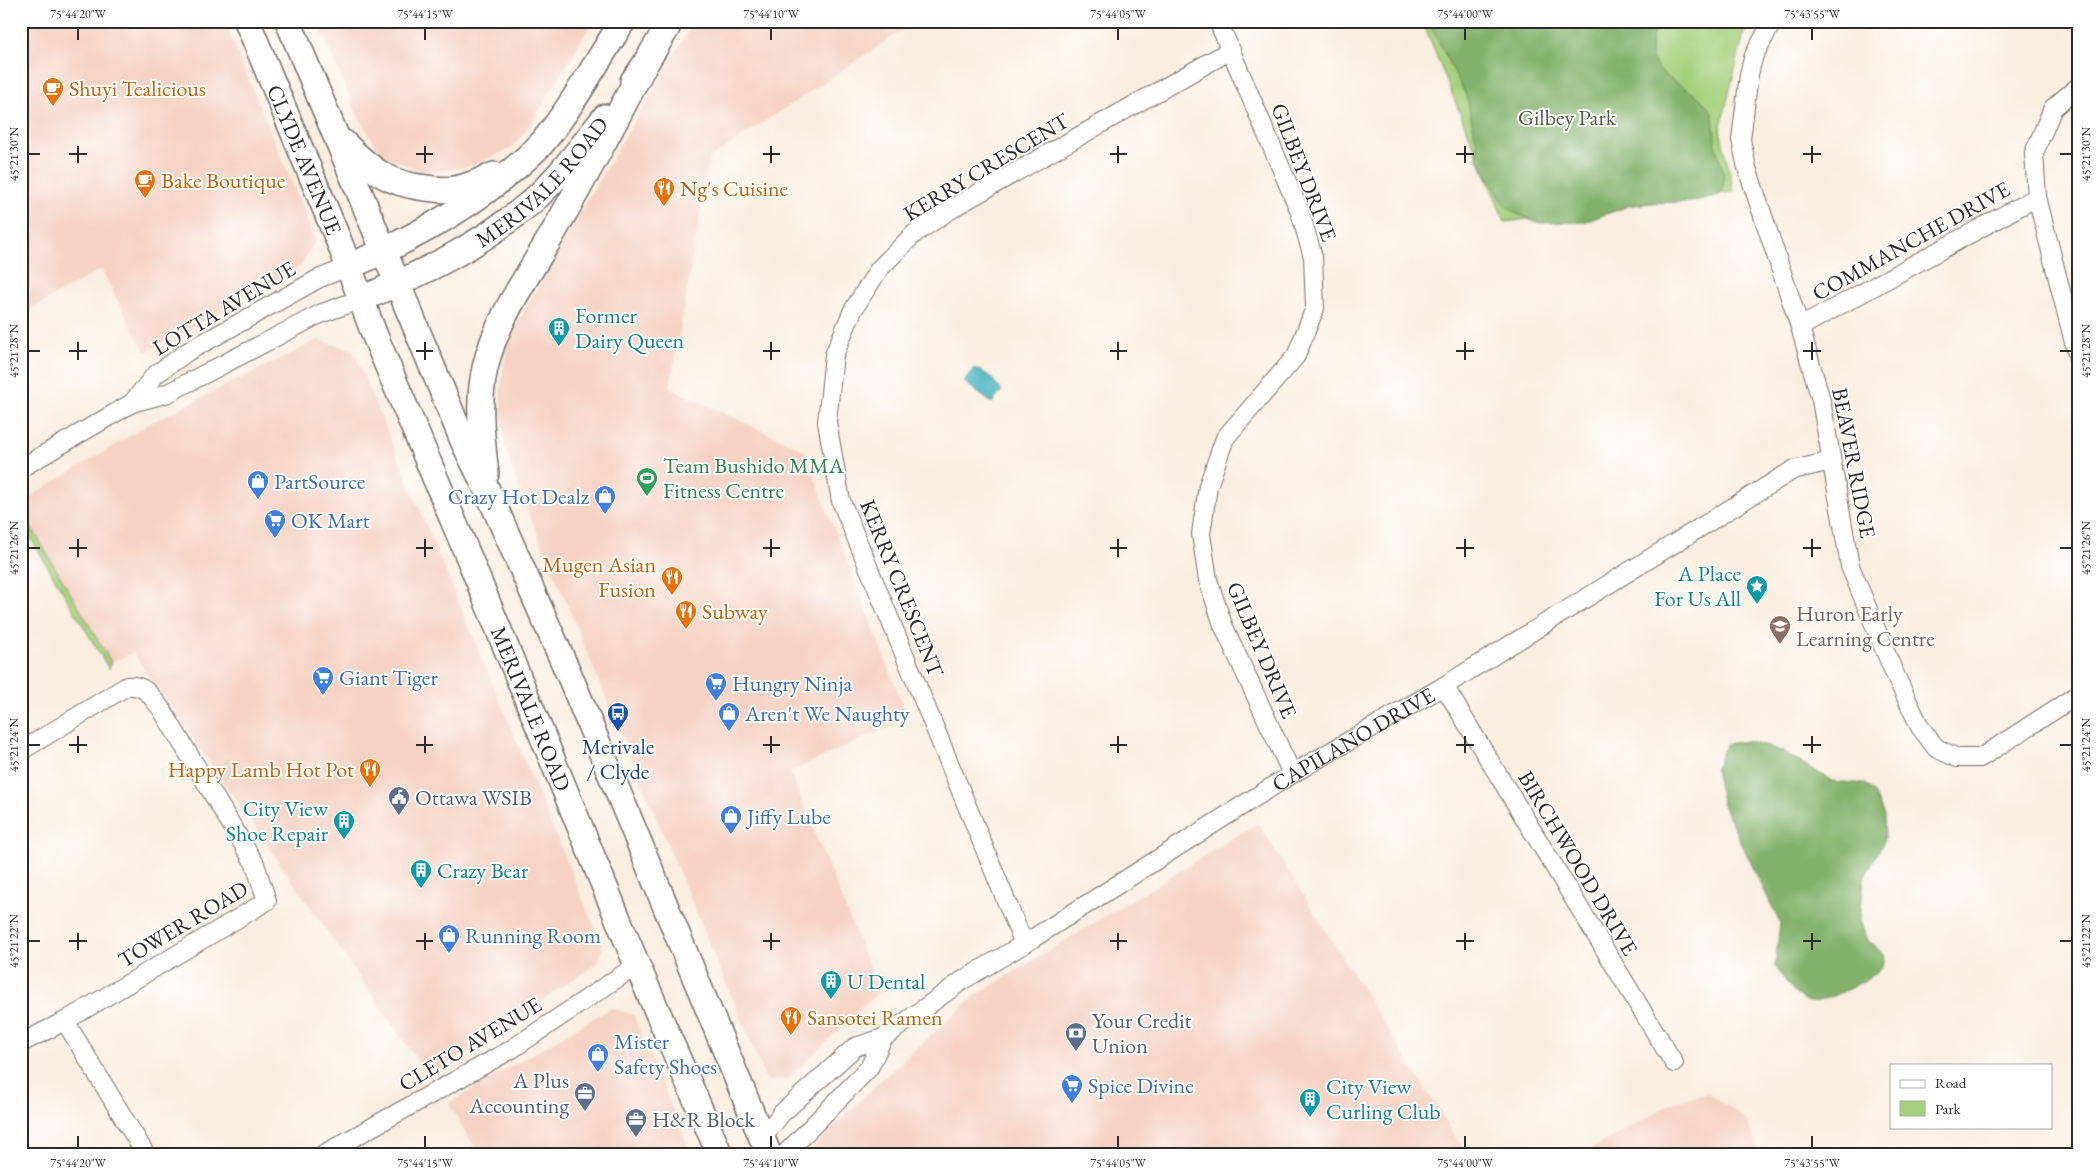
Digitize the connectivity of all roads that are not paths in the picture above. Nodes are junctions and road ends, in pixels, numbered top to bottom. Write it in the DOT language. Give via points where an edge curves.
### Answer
graph roads {
  1 [pos="247,21"];
  2 [pos="288,21"];
  3 [pos="623,21"];
  4 [pos="668,21"];
  5 [pos="1218,21"];
  6 [pos="1773,21"];
  7 [pos="1231,50"];
  8 [pos="642,69"];
  9 [pos="2079,86"];
  10 [pos="336,136"];
  11 [pos="517,166"];
  12 [pos="2037,197"];
  13 [pos="385,251"];
  14 [pos="348,267"];
  15 [pos="398,284"];
  16 [pos="360,298"];
  17 [pos="1800,327"];
  18 [pos="2079,362"];
  19 [pos="132,403"];
  20 [pos="1831,461"];
  21 [pos="21,468"];
  22 [pos="488,492"];
  23 [pos="1444,686"];
  24 [pos="2079,694"];
  25 [pos="21,751"];
  26 [pos="1292,774"];
  27 [pos="1024,944"];
  28 [pos="637,965"];
  29 [pos="65,1021"];
  30 [pos="883,1038"];
  31 [pos="21,1043"];
  32 [pos="1674,1063"];
  33 [pos="760,1149"];
  34 [pos="146,1155"];
  35 [pos="322,1155"];
  36 [pos="720,1155"];
  37 [pos="784,1155"];
  1 -- 14 [label="main road, CLYDE AVENUE"];
  2 -- 10 [label="main road, CLYDE AVENUE"];
  3 -- 11 [label="main road, MERIVALE ROAD" via="556,124"];
  4 -- 8 [label="main road, MERIVALE ROAD"];
  5 -- 7 [label="street, GILBEY DRIVE"];
  6 -- 17 [label="street, BEAVER RIDGE" via="1754,54 1741,140 1747,168"];
  7 -- 26 [label="street, GILBEY DRIVE" via="1300,212 1313,258 1315,308 1296,356 1225,438 1208,486 1202,534 1208,580 1223,625"];
  7 -- 27 [label="street, KERRY CRESCENT" via="956,206 914,234 879,269 853,310 834,355 827,422 841,501"];
  8 -- 15 [label="main road, MERIVALE ROAD" via="588,139 531,202 471,245"];
  8 -- 22 [label="main road" via="495,335 485,369 481,404"];
  9 -- 12 [label="street, COMMANCHE DRIVE" via="2053,108 2034,153"];
  10 -- 11 [label="main road" via="381,175 397,183 420,188 452,190"];
  10 -- 13 [label="main road, CLYDE AVENUE"];
  11 -- 13 [label="main road, MERIVALE ROAD" via="468,204"];
  12 -- 17 [label="street, COMMANCHE DRIVE"];
  12 -- 18 [label="street"];
  13 -- 14 [label="main road, MERIVALE ROAD"];
  13 -- 15 [label="main road, CLYDE AVENUE"];
  14 -- 16 [label="main road, CLYDE AVENUE"];
  14 -- 19 [label="street, LOTTA AVENUE" via="318,279 188,352 155,375"];
  15 -- 16 [label="main road, MERIVALE ROAD"];
  15 -- 22 [label="main road, MERIVALE ROAD" via="464,443"];
  16 -- 19 [label="street, LOTTA AVENUE" via="320,314 168,394"];
  16 -- 28 [label="main road, MERIVALE ROAD"];
  17 -- 20 [label="street, BEAVER RIDGE" via="1821,400"];
  19 -- 21 [label="street, LOTTA AVENUE"];
  20 -- 23 [label="street, CAPILANO DRIVE" via="1793,470"];
  20 -- 24 [label="street, BEAVER RIDGE" via="1850,566 1893,670 1920,727 1936,748 1957,758 1980,758"];
  22 -- 33 [label="main road, MERIVALE ROAD" via="571,679"];
  23 -- 26 [label="street, CAPILANO DRIVE"];
  23 -- 32 [label="street, BIRCHWOOD DRIVE"];
  25 -- 29 [label="street, TOWER ROAD" via="127,686 137,685 149,692 255,864 267,901"];
  26 -- 27 [label="street, CAPILANO DRIVE"];
  27 -- 30 [label="street, CAPILANO DRIVE" via="962,980"];
  28 -- 35 [label="street, CLETO AVENUE" via="512,1049"];
  28 -- 36 [label="main road, MERIVALE ROAD"];
  29 -- 31 [label="street, TOWER ROAD"];
  29 -- 34 [label="street"];
  30 -- 33 [label="street, CAPILANO DRIVE" via="855,1047 781,1114"];
  30 -- 37 [label="street, CAPILANO DRIVE" via="869,1068"];
}
